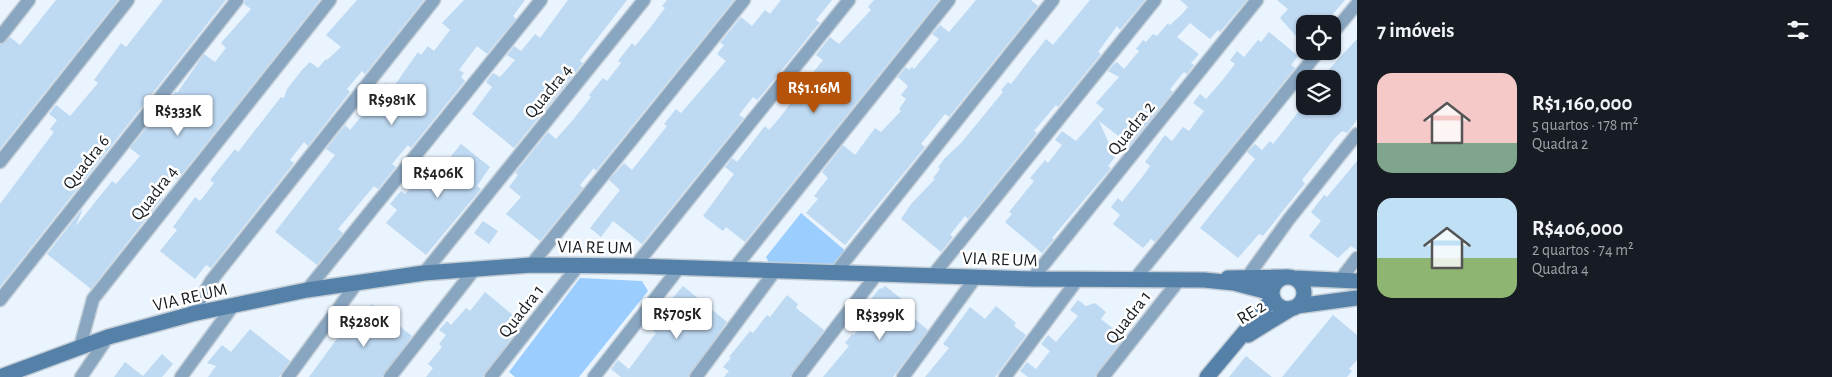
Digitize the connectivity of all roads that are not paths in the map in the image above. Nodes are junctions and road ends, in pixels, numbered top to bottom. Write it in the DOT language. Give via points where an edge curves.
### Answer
graph roads {
  1 [pos="29,0"];
  2 [pos="128,0"];
  3 [pos="237,0"];
  4 [pos="330,0"];
  5 [pos="434,0"];
  6 [pos="541,0"];
  7 [pos="644,0"];
  8 [pos="744,0"];
  9 [pos="849,0"];
  10 [pos="949,0"];
  11 [pos="1053,0"];
  12 [pos="1155,0"];
  13 [pos="1257,0"];
  14 [pos="1357,4"];
  15 [pos="1341,23"];
  16 [pos="0,37"];
  17 [pos="1312,60"];
  18 [pos="1357,134"];
  19 [pos="0,162"];
  20 [pos="1357,258"];
  21 [pos="532,265"];
  22 [pos="578,266"];
  23 [pos="635,266"];
  24 [pos="679,268"];
  25 [pos="474,270"];
  26 [pos="733,270"];
  27 [pos="775,271"];
  28 [pos="836,272"];
  29 [pos="424,274"];
  30 [pos="877,274"];
  31 [pos="933,275"];
  32 [pos="976,277"];
  33 [pos="1291,277"];
  34 [pos="1032,279"];
  35 [pos="1078,279"];
  36 [pos="1180,279"];
  37 [pos="1134,280"];
  38 [pos="1340,280"];
  39 [pos="1248,281"];
  40 [pos="1357,281"];
  41 [pos="357,283"];
  42 [pos="307,290"];
  43 [pos="1272,296"];
  44 [pos="1357,298"];
  45 [pos="0,300"];
  46 [pos="233,306"];
  47 [pos="1294,307"];
  48 [pos="192,314"];
  49 [pos="1258,317"];
  50 [pos="108,337"];
  51 [pos="80,347"];
  52 [pos="1230,347"];
  53 [pos="0,376"];
  54 [pos="81,377"];
  55 [pos="182,377"];
  56 [pos="288,377"];
  57 [pos="391,377"];
  58 [pos="491,377"];
  59 [pos="594,377"];
  60 [pos="696,377"];
  61 [pos="798,377"];
  62 [pos="903,377"];
  63 [pos="1005,377"];
  64 [pos="1104,377"];
  65 [pos="1207,377"];
  1 -- 16 [label="street"];
  2 -- 19 [label="street"];
  3 -- 45 [label="street, Quadra 6"];
  4 -- 51 [label="street, Quadra 4" via="93,299"];
  5 -- 48 [label="street" via="211,281"];
  6 -- 42 [label="street"];
  7 -- 29 [label="street, Quadra 4"];
  8 -- 21 [label="street"];
  9 -- 23 [label="street"];
  10 -- 26 [label="street"];
  11 -- 28 [label="street"];
  12 -- 31 [label="street"];
  13 -- 34 [label="street, Quadra 2"];
  14 -- 15 [label="street"];
  17 -- 37 [label="street"];
  18 -- 39 [label="street" via="1289,219"];
  20 -- 38 [label="street"];
  21 -- 22 [label="street, VIA RE UM"];
  21 -- 25 [label="street, VIA RE UM"];
  22 -- 23 [label="street, VIA RE UM"];
  22 -- 58 [label="street, Quadra 1"];
  23 -- 24 [label="street, VIA RE UM"];
  24 -- 26 [label="street, VIA RE UM"];
  24 -- 59 [label="street"];
  25 -- 29 [label="street, VIA RE UM"];
  25 -- 57 [label="street"];
  26 -- 27 [label="street, VIA RE UM"];
  27 -- 28 [label="street, VIA RE UM"];
  27 -- 60 [label="street"];
  28 -- 30 [label="street, VIA RE UM"];
  29 -- 41 [label="street, VIA RE UM"];
  30 -- 31 [label="street, VIA RE UM"];
  30 -- 61 [label="street"];
  31 -- 32 [label="street, VIA RE UM"];
  32 -- 34 [label="street, VIA RE UM"];
  32 -- 62 [label="street"];
  33 -- 38 [label="street, VIA RE UM"];
  33 -- 39 [label="street, VIA RE UM"];
  33 -- 43 [label="street" via="1276,282"];
  33 -- 47 [label="street" via="1300,282 1304,295"];
  34 -- 35 [label="street, VIA RE UM"];
  35 -- 37 [label="street, VIA RE UM"];
  35 -- 63 [label="street"];
  36 -- 37 [label="street, VIA RE UM"];
  36 -- 39 [label="street, VIA RE UM"];
  36 -- 64 [label="street, Quadra 1"];
  38 -- 40 [label="street, VIA RE UM"];
  39 -- 43 [label="street, VIA RE UM"];
  39 -- 49 [label="street" via="1261,299"];
  41 -- 42 [label="street, VIA RE UM"];
  41 -- 56 [label="street"];
  42 -- 46 [label="street, VIA RE UM"];
  43 -- 47 [label="street" via="1278,306"];
  43 -- 49 [label="street, RE 2"];
  44 -- 47 [label="street"];
  46 -- 48 [label="street, VIA RE UM"];
  46 -- 55 [label="street"];
  47 -- 52 [label="street, RE 2"];
  48 -- 50 [label="street, VIA RE UM"];
  49 -- 52 [label="street, RE 2"];
  50 -- 51 [label="street, VIA RE UM"];
  50 -- 54 [label="street"];
  51 -- 53 [label="street, VIA RE UM"];
  52 -- 65 [label="street, RE 2"];
}
